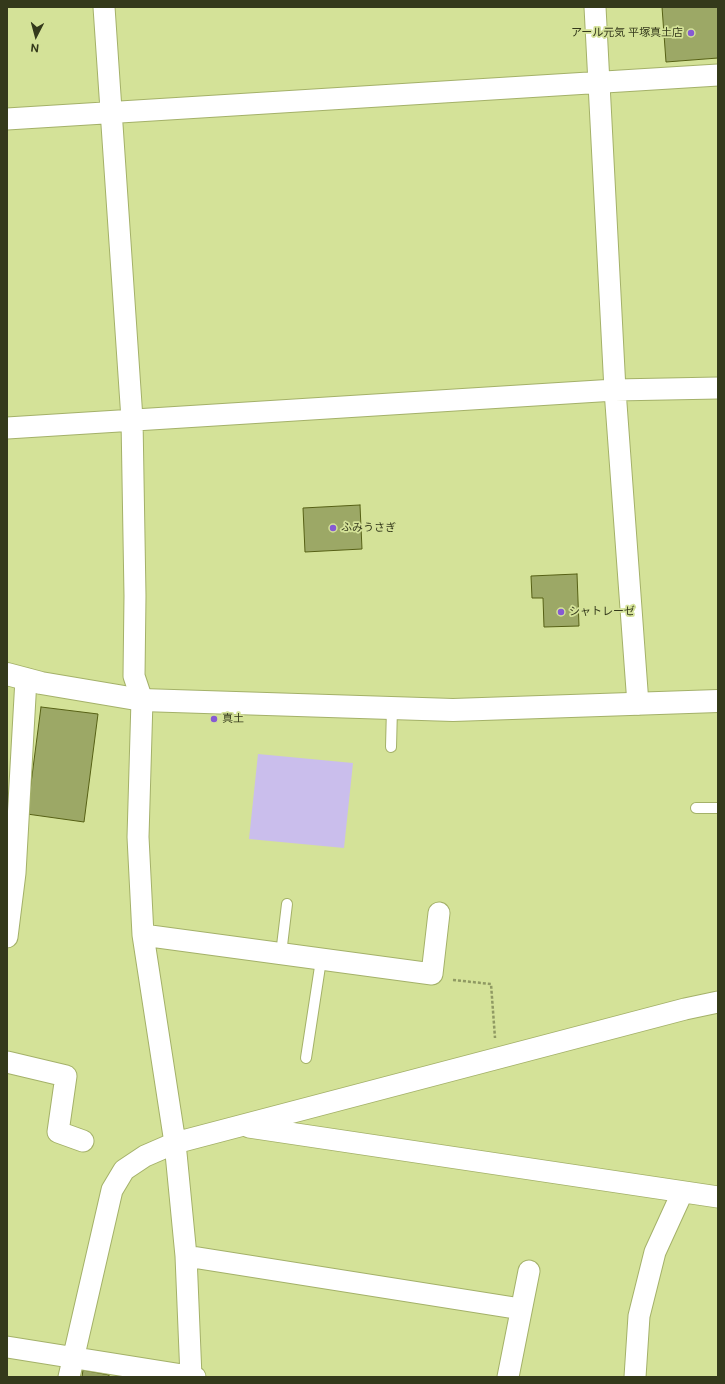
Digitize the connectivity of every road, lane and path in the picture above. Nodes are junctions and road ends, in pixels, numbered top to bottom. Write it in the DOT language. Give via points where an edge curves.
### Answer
graph roads {
  1 [pos="104,7"];
  2 [pos="595,7"];
  3 [pos="718,75"];
  4 [pos="600,82"];
  5 [pos="110,112"];
  6 [pos="7,119"];
  7 [pos="718,388"];
  8 [pos="615,390"];
  9 [pos="132,420"];
  10 [pos="7,428"];
  11 [pos="16,677"];
  12 [pos="142,700"];
  13 [pos="718,701"];
  14 [pos="638,704"];
  15 [pos="392,708"];
  16 [pos="391,747"];
  17 [pos="696,808"];
  18 [pos="718,808"];
  19 [pos="286,904"];
  20 [pos="439,913"];
  21 [pos="143,935"];
  22 [pos="7,937"];
  23 [pos="281,954"];
  24 [pos="321,960"];
  25 [pos="432,974"];
  26 [pos="718,1002"];
  27 [pos="306,1058"];
  28 [pos="496,1060"];
  29 [pos="7,1062"];
  30 [pos="241,1126"];
  31 [pos="83,1141"];
  32 [pos="175,1143"];
  33 [pos="682,1193"];
  34 [pos="718,1197"];
  35 [pos="186,1256"];
  36 [pos="529,1272"];
  37 [pos="521,1309"];
  38 [pos="7,1347"];
  39 [pos="71,1368"];
  40 [pos="191,1377"];
  41 [pos="195,1377"];
  42 [pos="508,1377"];
  43 [pos="635,1377"];
  1 -- 5 [label="street"];
  2 -- 4 [label="street"];
  3 -- 4 [label="street"];
  4 -- 5 [label="street"];
  4 -- 8 [label="street"];
  5 -- 6 [label="street"];
  5 -- 9 [label="street"];
  7 -- 8 [label="street"];
  8 -- 9 [label="street"];
  8 -- 14 [label="street"];
  9 -- 10 [label="street"];
  9 -- 12 [label="street" via="134,676"];
  11 -- 12 [label="street"];
  11 -- 22 [label="street" via="15,874"];
  12 -- 15 [label="street"];
  12 -- 21 [label="street" via="138,837"];
  13 -- 14 [label="street"];
  14 -- 15 [label="street" via="453,710"];
  15 -- 16 [label="lane"];
  17 -- 18 [label="lane"];
  19 -- 23 [label="lane"];
  20 -- 25 [label="street"];
  21 -- 23 [label="street"];
  21 -- 32 [label="street"];
  23 -- 24 [label="street"];
  24 -- 25 [label="street"];
  24 -- 27 [label="lane"];
  25 -- 28 [label="path" via="437,978 491,984"];
  26 -- 28 [label="street"];
  28 -- 30 [label="street"];
  29 -- 31 [label="street" via="66,1076 58,1132"];
  30 -- 32 [label="street"];
  30 -- 33 [label="street"];
  32 -- 35 [label="street"];
  32 -- 39 [label="street" via="145,1156 124,1170 112,1190"];
  33 -- 34 [label="street"];
  33 -- 43 [label="street" via="655,1252 639,1316"];
  35 -- 37 [label="street"];
  35 -- 40 [label="street"];
  36 -- 37 [label="street"];
  37 -- 42 [label="street"];
  38 -- 39 [label="street"];
  39 -- 40 [label="street"];
  40 -- 41 [label="street"];
}
